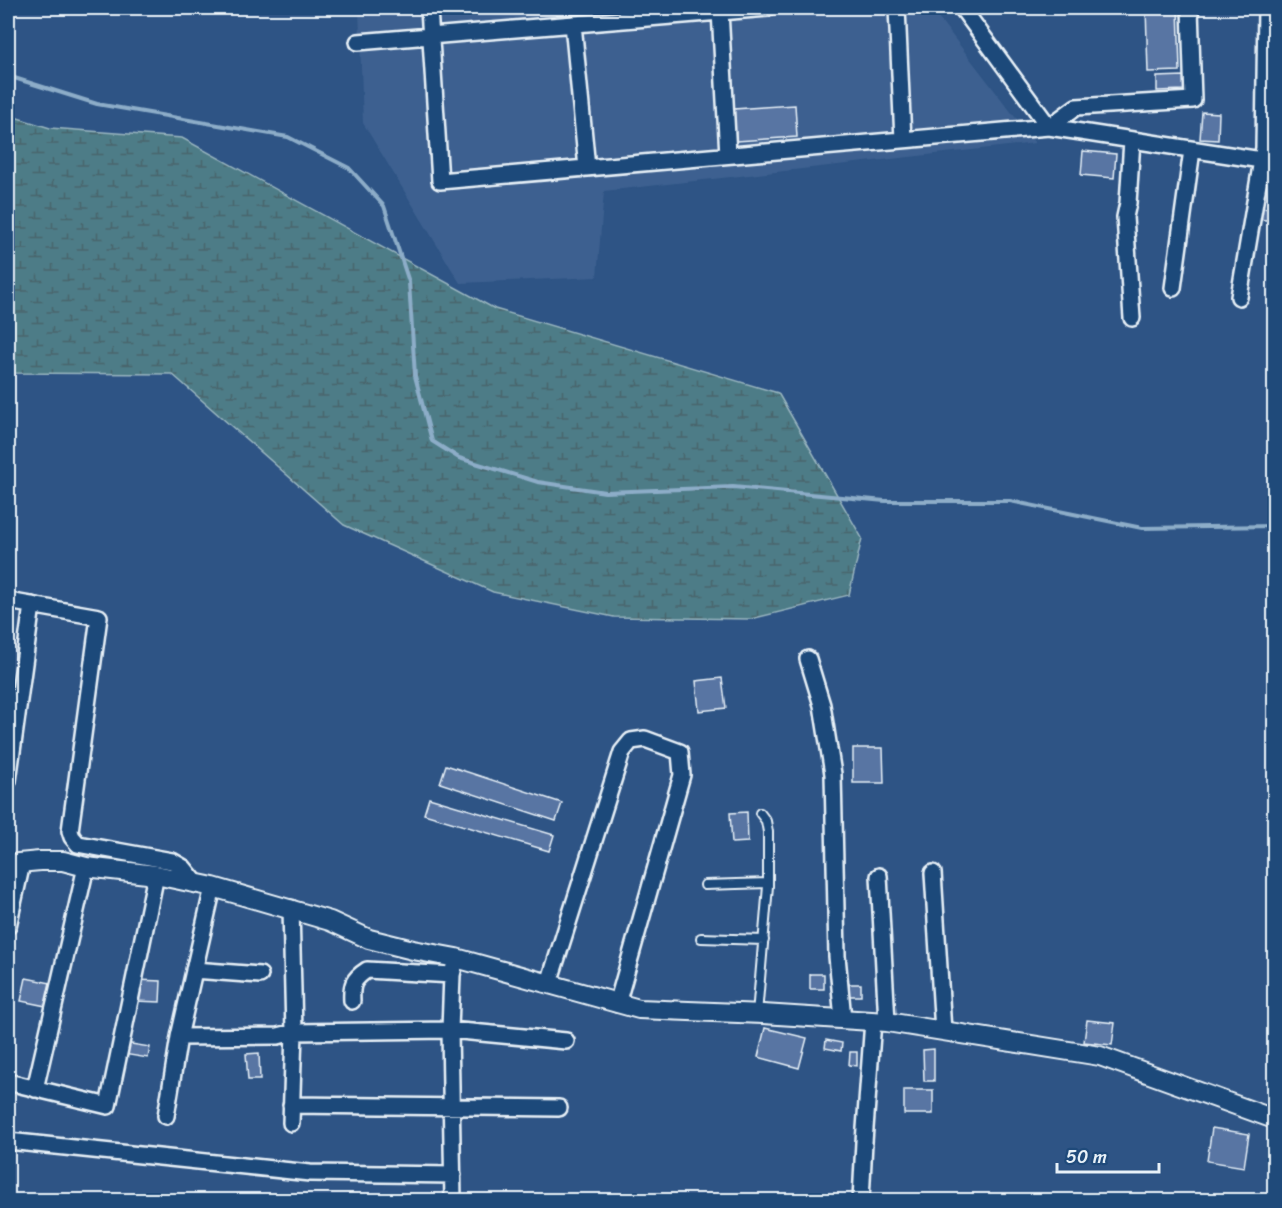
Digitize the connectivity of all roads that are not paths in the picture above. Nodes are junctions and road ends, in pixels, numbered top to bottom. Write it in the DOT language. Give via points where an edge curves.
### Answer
graph roads {
  1 [pos="429,8"];
  2 [pos="768,8"];
  3 [pos="897,8"];
  4 [pos="962,8"];
  5 [pos="1190,8"];
  6 [pos="1266,8"];
  7 [pos="720,11"];
  8 [pos="573,24"];
  9 [pos="433,36"];
  10 [pos="358,42"];
  11 [pos="1049,127"];
  12 [pos="1269,138"];
  13 [pos="903,140"];
  14 [pos="1132,140"];
  15 [pos="1192,150"];
  16 [pos="728,155"];
  17 [pos="1268,162"];
  18 [pos="587,168"];
  19 [pos="1173,288"];
  20 [pos="1239,297"];
  21 [pos="1132,318"];
  22 [pos="8,601"];
  23 [pos="32,605"];
  24 [pos="808,658"];
  25 [pos="8,781"];
  26 [pos="760,813"];
  27 [pos="15,864"];
  28 [pos="86,867"];
  29 [pos="933,873"];
  30 [pos="156,875"];
  31 [pos="879,876"];
  32 [pos="768,883"];
  33 [pos="205,885"];
  34 [pos="705,885"];
  35 [pos="291,908"];
  36 [pos="8,926"];
  37 [pos="701,938"];
  38 [pos="764,940"];
  39 [pos="454,967"];
  40 [pos="194,970"];
  41 [pos="260,975"];
  42 [pos="549,984"];
  43 [pos="352,1001"];
  44 [pos="617,1004"];
  45 [pos="758,1014"];
  46 [pos="843,1019"];
  47 [pos="880,1022"];
  48 [pos="450,1030"];
  49 [pos="943,1031"];
  50 [pos="294,1032"];
  51 [pos="179,1037"];
  52 [pos="566,1041"];
  53 [pos="8,1082"];
  54 [pos="35,1089"];
  55 [pos="291,1105"];
  56 [pos="453,1107"];
  57 [pos="559,1108"];
  58 [pos="166,1116"];
  59 [pos="1275,1119"];
  60 [pos="291,1123"];
  61 [pos="8,1141"];
  62 [pos="453,1175"];
  63 [pos="453,1200"];
  64 [pos="861,1200"];
  1 -- 9 [label="street"];
  2 -- 7 [label="street"];
  3 -- 13 [label="street"];
  4 -- 11 [label="street"];
  5 -- 11 [label="street" via="1193,100 1076,107"];
  6 -- 12 [label="street"];
  7 -- 8 [label="street"];
  7 -- 16 [label="street"];
  8 -- 9 [label="street"];
  8 -- 18 [label="street"];
  9 -- 10 [label="street"];
  9 -- 18 [label="street" via="440,181"];
  11 -- 13 [label="street"];
  11 -- 14 [label="street"];
  12 -- 17 [label="street"];
  13 -- 16 [label="street"];
  14 -- 15 [label="street"];
  14 -- 21 [label="street" via="1125,217"];
  15 -- 17 [label="street"];
  15 -- 19 [label="street"];
  16 -- 18 [label="street"];
  17 -- 20 [label="street"];
  22 -- 23 [label="street"];
  23 -- 25 [label="street"];
  23 -- 33 [label="street" via="99,617 72,837 78,844 172,861"];
  24 -- 46 [label="street" via="822,705 833,774 837,956"];
  26 -- 32 [label="lane" via="768,832"];
  27 -- 28 [label="street" via="63,861"];
  27 -- 36 [label="street"];
  28 -- 30 [label="street"];
  28 -- 54 [label="street"];
  29 -- 49 [label="street"];
  30 -- 33 [label="street"];
  30 -- 54 [label="street" via="108,1106"];
  31 -- 47 [label="street"];
  32 -- 34 [label="lane"];
  32 -- 38 [label="lane"];
  33 -- 35 [label="street"];
  33 -- 40 [label="street"];
  35 -- 39 [label="street"];
  35 -- 50 [label="street"];
  37 -- 38 [label="lane"];
  38 -- 45 [label="lane"];
  39 -- 42 [label="street"];
  39 -- 43 [label="street" via="367,970 355,978"];
  39 -- 48 [label="street"];
  40 -- 41 [label="street"];
  40 -- 51 [label="street"];
  42 -- 44 [label="street"];
  42 -- 44 [label="street" via="622,752 631,741 645,739 680,752 682,775"];
  44 -- 45 [label="street" via="639,1009"];
  45 -- 46 [label="street"];
  46 -- 47 [label="street"];
  47 -- 49 [label="street"];
  47 -- 64 [label="street" via="864,1143"];
  48 -- 50 [label="street"];
  48 -- 52 [label="street"];
  48 -- 56 [label="street"];
  49 -- 59 [label="street" via="1100,1056"];
  50 -- 51 [label="street" via="278,1036"];
  50 -- 55 [label="street"];
  51 -- 58 [label="street"];
  53 -- 54 [label="street"];
  55 -- 56 [label="street"];
  55 -- 60 [label="street"];
  56 -- 57 [label="street"];
  56 -- 62 [label="street"];
  61 -- 62 [label="street" via="310,1173"];
  62 -- 63 [label="street"];
}
